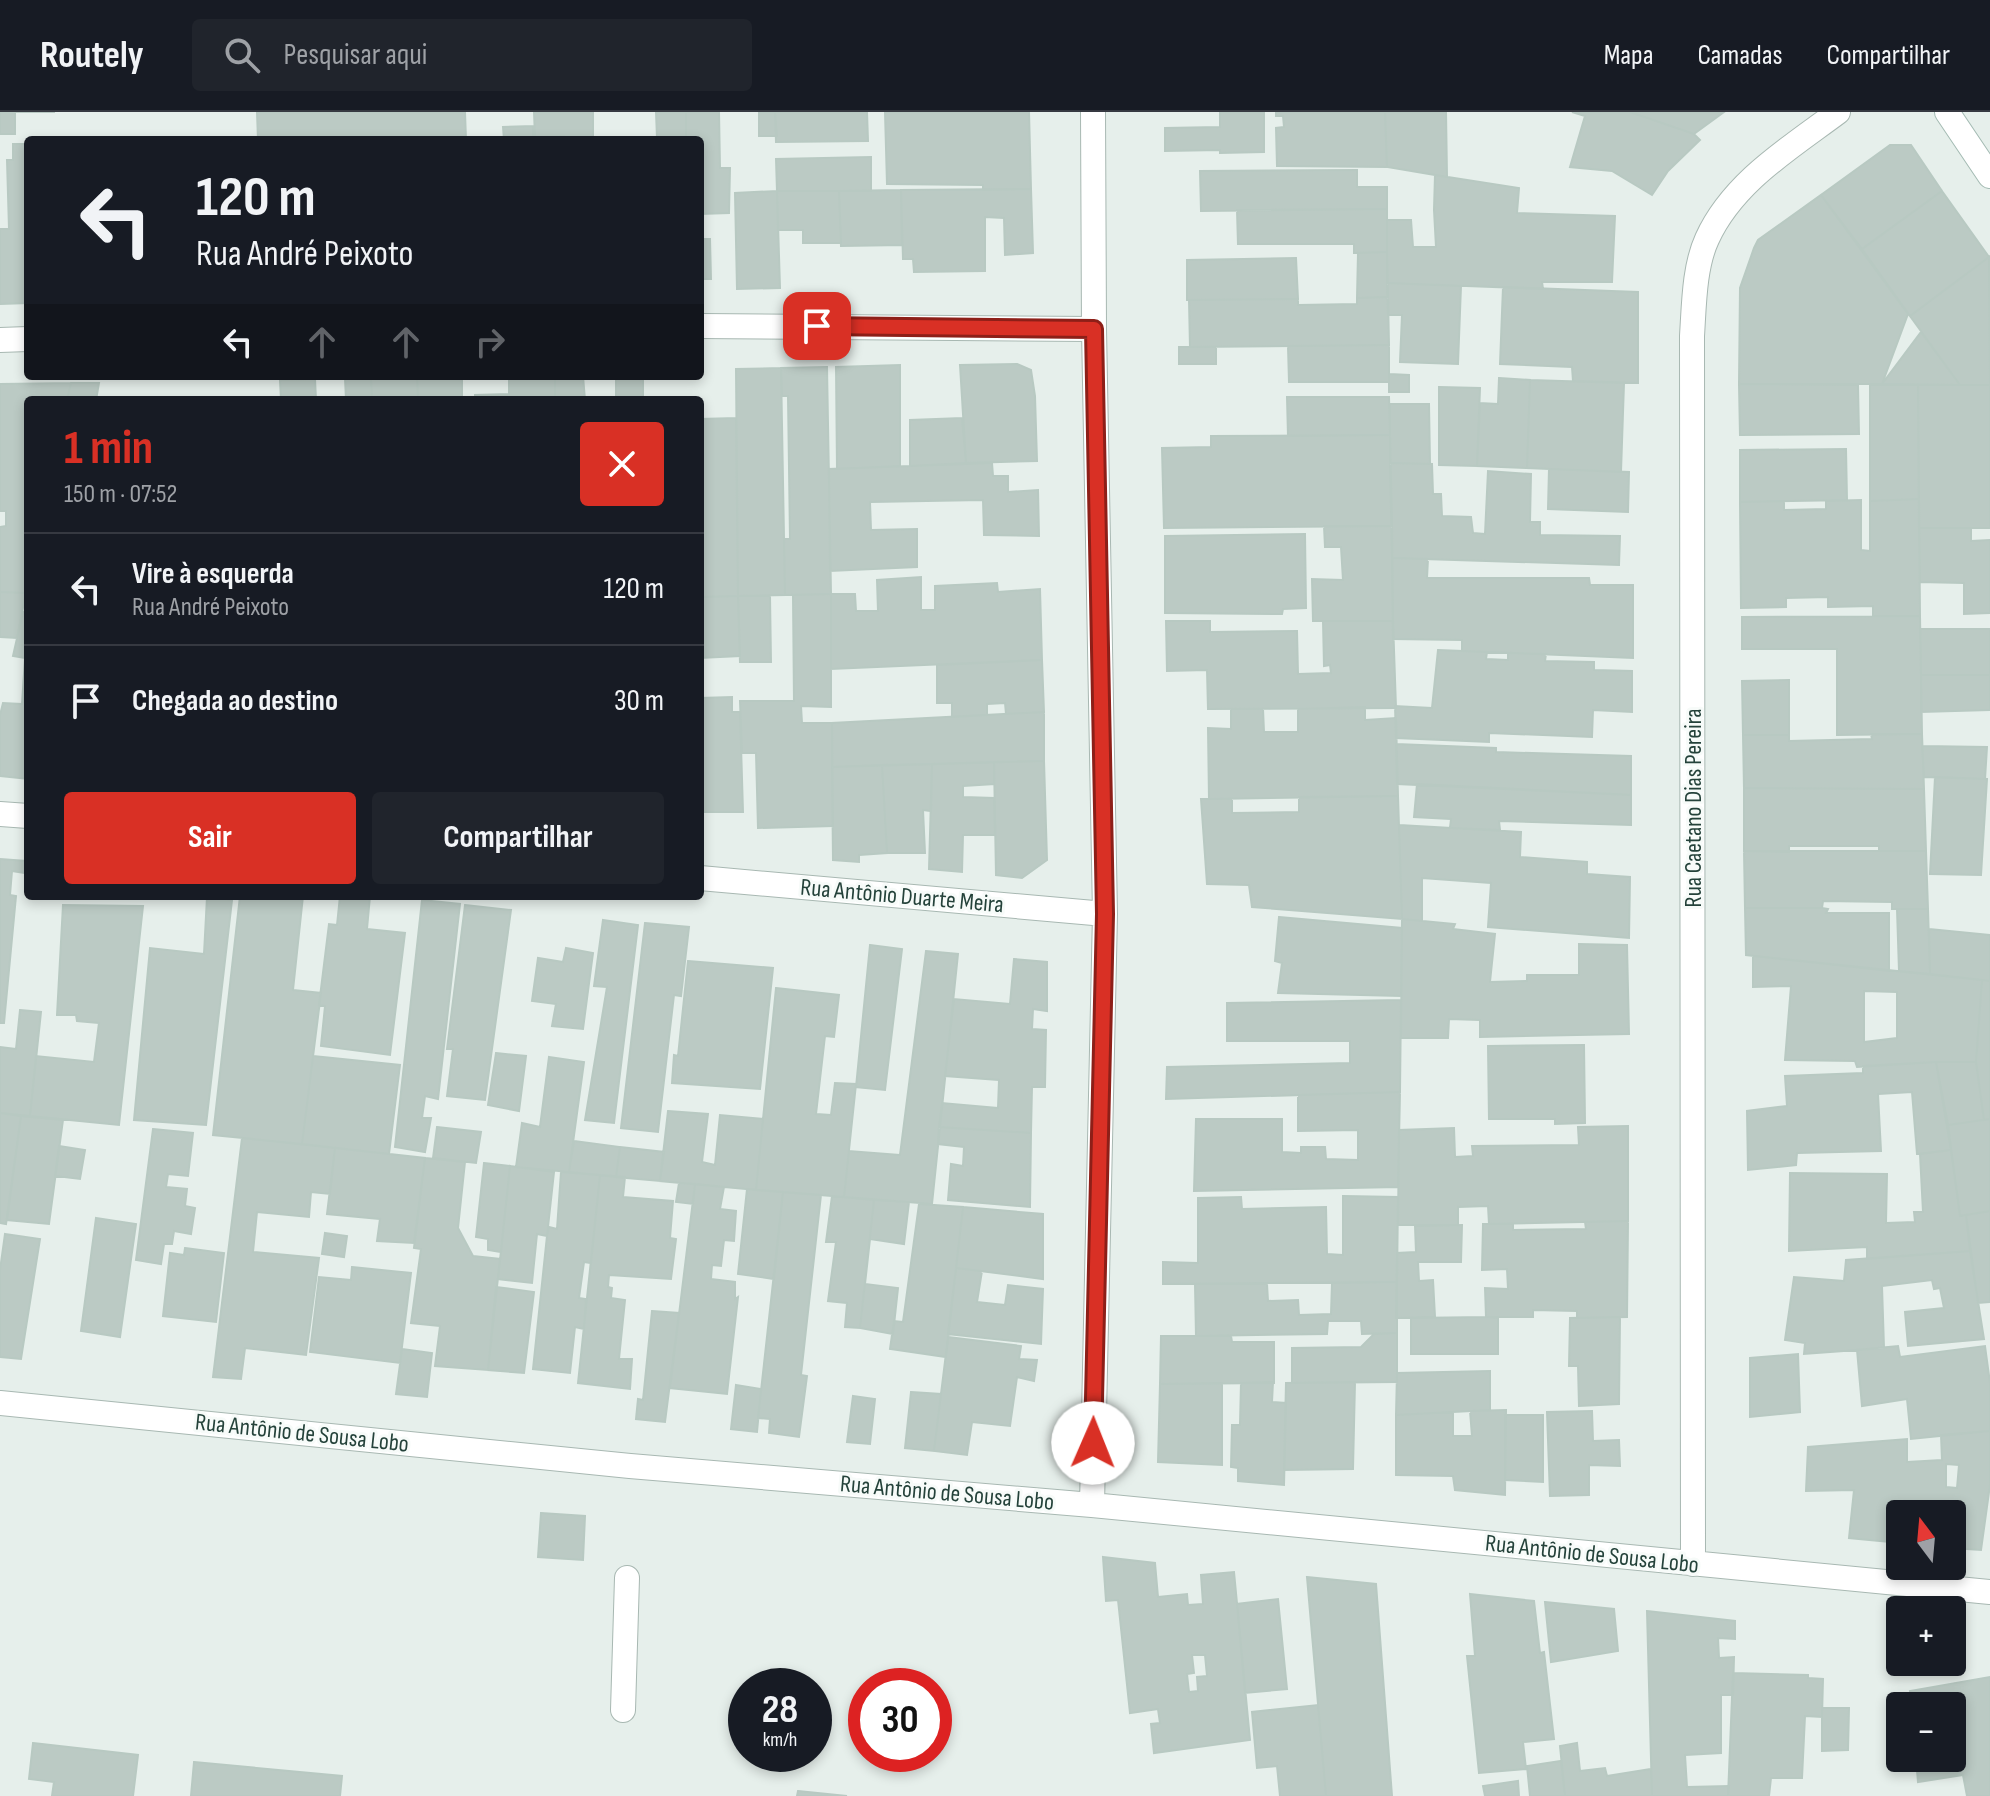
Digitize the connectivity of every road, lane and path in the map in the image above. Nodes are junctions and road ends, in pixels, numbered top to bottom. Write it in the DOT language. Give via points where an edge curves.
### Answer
graph roads {
  1 [pos="1093,112"];
  2 [pos="1838,112"];
  3 [pos="1947,112"];
  4 [pos="1990,176"];
  5 [pos="704,326"];
  6 [pos="1094,329"];
  7 [pos="24,339"];
  8 [pos="0,340"];
  9 [pos="0,814"];
  10 [pos="24,816"];
  11 [pos="704,878"];
  12 [pos="1105,914"];
  13 [pos="0,1403"];
  14 [pos="1092,1505"];
  15 [pos="1693,1564"];
  16 [pos="627,1578"];
  17 [pos="1990,1592"];
  18 [pos="623,1710"];
  1 -- 6 [label="street"];
  2 -- 15 [label="street, Rua Caetano Dias Pereira" via="1757,174 1727,207 1706,240 1695,285"];
  3 -- 4 [label="street"];
  5 -- 6 [label="street"];
  6 -- 12 [label="street"];
  7 -- 8 [label="street"];
  9 -- 10 [label="street"];
  11 -- 12 [label="street, Rua Antônio Duarte Meira"];
  12 -- 14 [label="street"];
  13 -- 14 [label="street, Rua Antônio de Sousa Lobo" via="614,1465"];
  14 -- 15 [label="street, Rua Antônio de Sousa Lobo"];
  15 -- 17 [label="street, Rua Antônio de Sousa Lobo"];
  16 -- 18 [label="street"];
}
